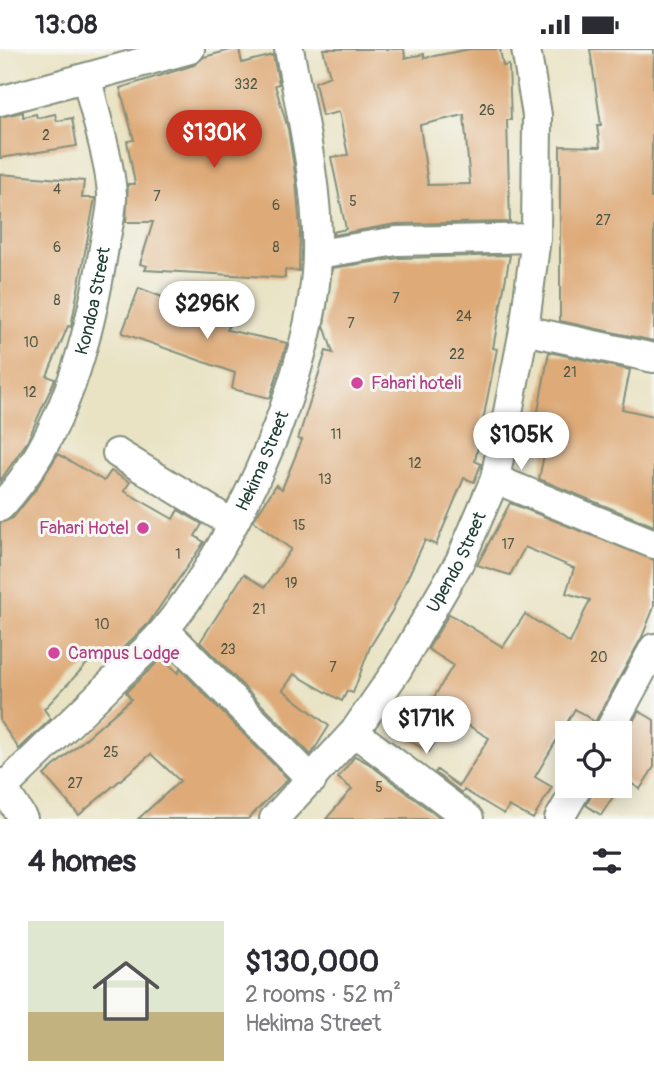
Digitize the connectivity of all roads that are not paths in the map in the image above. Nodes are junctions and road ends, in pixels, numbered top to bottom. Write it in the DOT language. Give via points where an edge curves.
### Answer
graph roads {
  1 [pos="190,49"];
  2 [pos="289,49"];
  3 [pos="526,49"];
  4 [pos="87,78"];
  5 [pos="0,101"];
  6 [pos="536,238"];
  7 [pos="317,254"];
  8 [pos="524,330"];
  9 [pos="654,358"];
  10 [pos="117,453"];
  11 [pos="495,478"];
  12 [pos="0,507"];
  13 [pos="233,524"];
  14 [pos="654,544"];
  15 [pos="165,630"];
  16 [pos="654,648"];
  17 [pos="614,721"];
  18 [pos="354,732"];
  19 [pos="312,780"];
  20 [pos="2,786"];
  21 [pos="571,798"];
  22 [pos="23,819"];
  23 [pos="274,819"];
  24 [pos="469,819"];
  25 [pos="559,819"];
  1 -- 4 [label="street"];
  2 -- 7 [label="street, Hekima Street" via="308,148"];
  3 -- 6 [label="street, Upendo Street" via="537,115"];
  4 -- 5 [label="street"];
  4 -- 12 [label="street, Kondoa Street" via="112,195 97,291 70,385 44,445"];
  6 -- 7 [label="street" via="397,241"];
  6 -- 8 [label="street, Upendo Street"];
  7 -- 13 [label="street, Hekima Street" via="309,332 283,412"];
  8 -- 9 [label="street"];
  8 -- 11 [label="street, Upendo Street"];
  10 -- 13 [label="street"];
  11 -- 14 [label="street"];
  11 -- 18 [label="street, Upendo Street" via="460,561 397,670"];
  13 -- 15 [label="street, Hekima Street" via="205,575"];
  15 -- 19 [label="street"];
  15 -- 20 [label="street, Hekima Street"];
  16 -- 17 [label="street"];
  18 -- 19 [label="street, Upendo Street"];
  18 -- 24 [label="street"];
  19 -- 23 [label="street, Upendo Street"];
  20 -- 22 [label="street"];
  21 -- 25 [label="street"];
}
